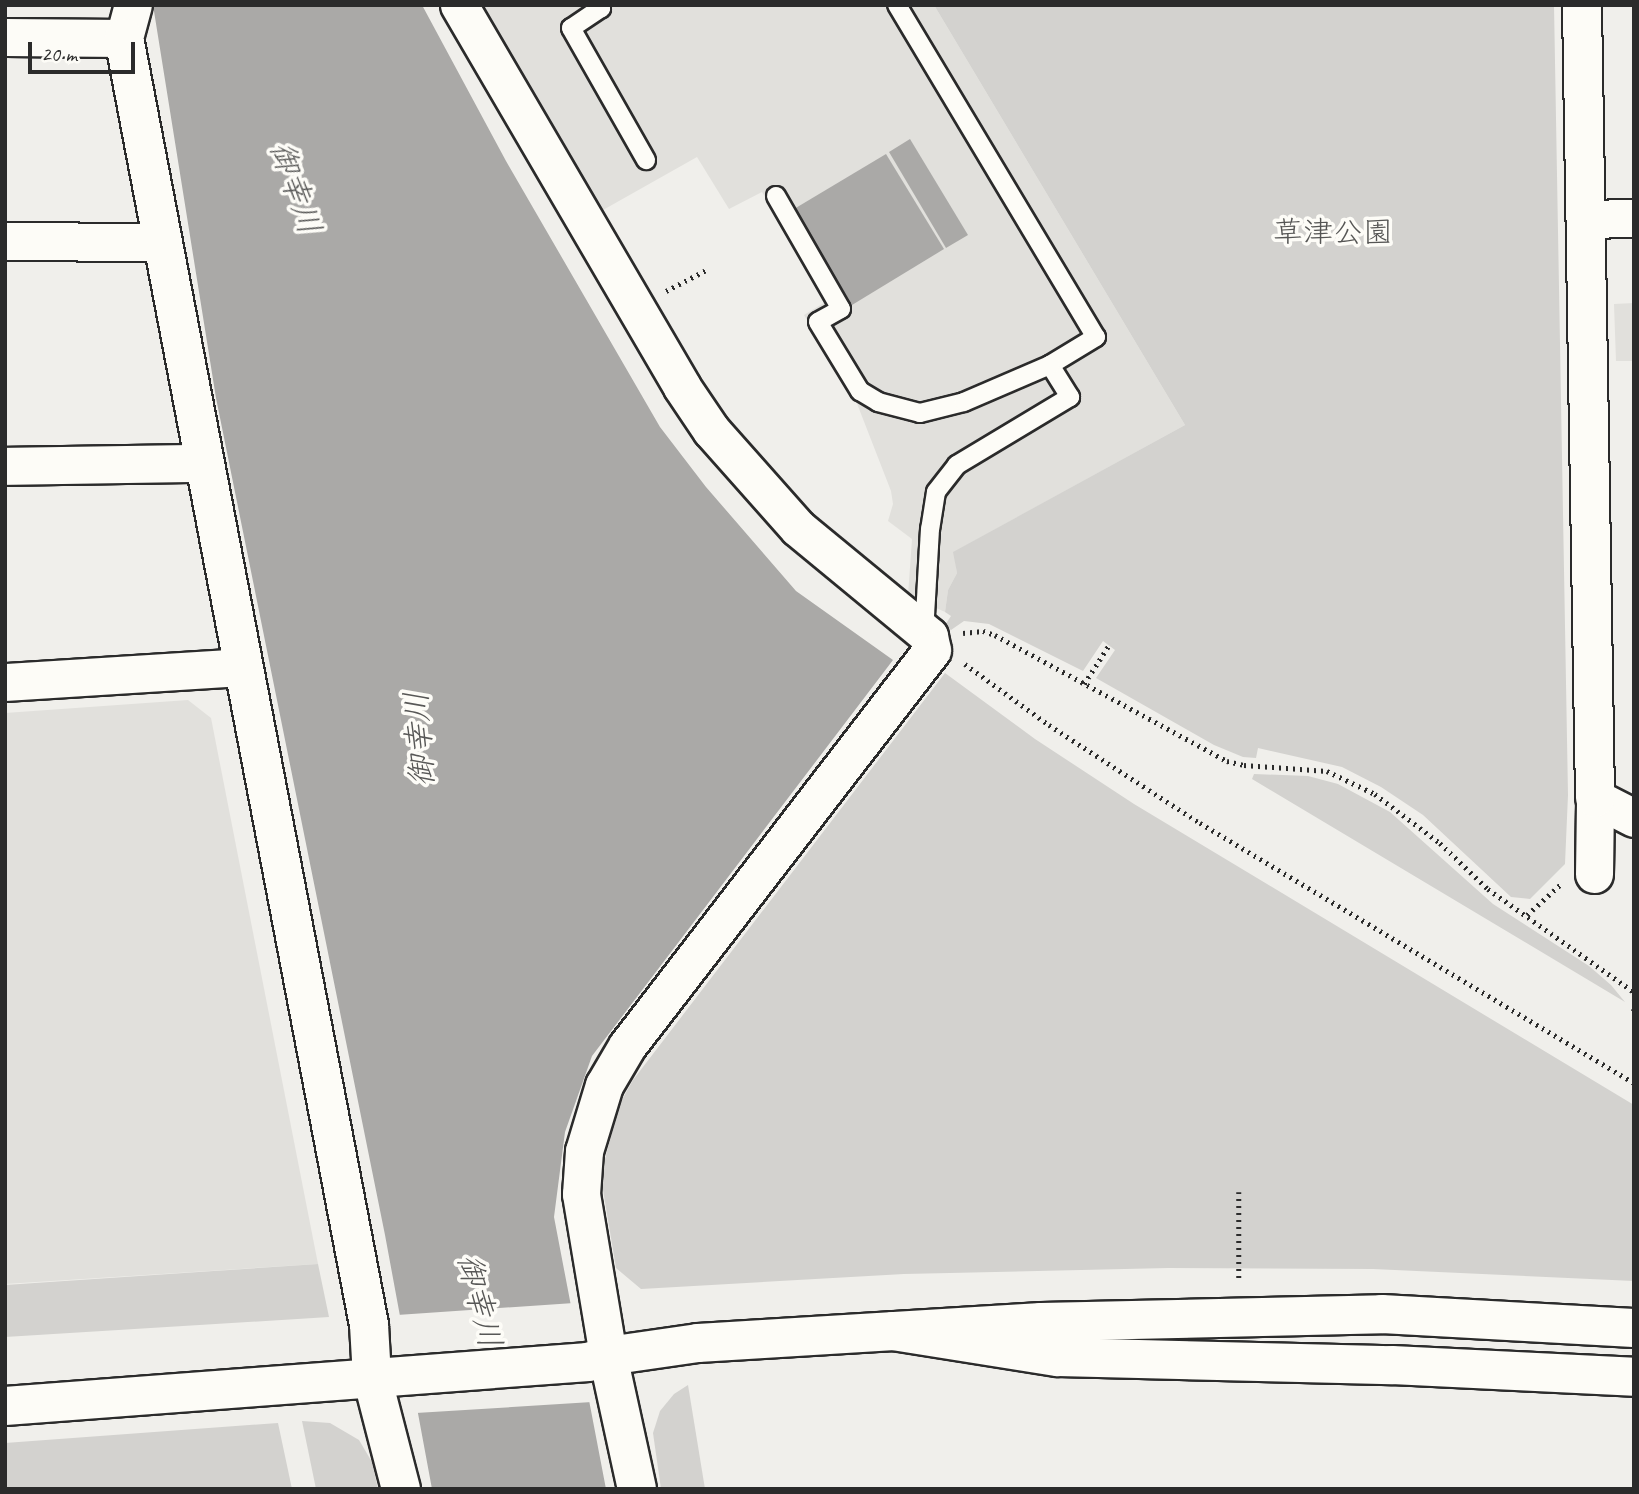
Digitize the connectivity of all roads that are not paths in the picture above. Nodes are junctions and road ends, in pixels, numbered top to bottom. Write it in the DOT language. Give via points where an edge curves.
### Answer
graph roads {
  1 [pos="459,5"];
  2 [pos="599,5"];
  3 [pos="897,5"];
  4 [pos="1582,5"];
  5 [pos="128,22"];
  6 [pos="5,37"];
  7 [pos="646,160"];
  8 [pos="776,196"];
  9 [pos="1634,218"];
  10 [pos="1585,219"];
  11 [pos="5,241"];
  12 [pos="162,242"];
  13 [pos="1050,365"];
  14 [pos="204,463"];
  15 [pos="5,466"];
  16 [pos="928,641"];
  17 [pos="243,667"];
  18 [pos="5,682"];
  19 [pos="1595,798"];
  20 [pos="1634,818"];
  21 [pos="1594,874"];
  22 [pos="1634,1328"];
  23 [pos="893,1331"];
  24 [pos="598,1359"];
  25 [pos="390,1376"];
  26 [pos="1634,1377"];
  27 [pos="5,1403"];
  28 [pos="401,1489"];
  29 [pos="638,1489"];
  1 -- 16 [label="street" via="711,430 798,528"];
  2 -- 7 [label="lane" via="601,8 571,28"];
  3 -- 13 [label="lane" via="1096,337"];
  4 -- 10 [label="main road"];
  5 -- 6 [label="street"];
  5 -- 12 [label="main road"];
  8 -- 13 [label="lane" via="841,309 818,321 860,391 878,402 920,412 964,402"];
  9 -- 10 [label="street"];
  10 -- 19 [label="main road"];
  11 -- 12 [label="street"];
  12 -- 14 [label="main road"];
  13 -- 16 [label="lane" via="1070,397 957,465 936,492 930,529"];
  14 -- 15 [label="street"];
  14 -- 17 [label="main road"];
  16 -- 24 [label="street" via="627,1046 604,1085 584,1151 581,1194"];
  17 -- 18 [label="street"];
  17 -- 25 [label="main road" via="366,1311"];
  19 -- 20 [label="street"];
  19 -- 21 [label="street"];
  22 -- 23 [label="main road" via="1382,1314 1041,1322"];
  23 -- 24 [label="main road" via="698,1343"];
  23 -- 26 [label="main road" via="1058,1357 1392,1365"];
  24 -- 25 [label="main road"];
  24 -- 29 [label="main road"];
  25 -- 27 [label="main road"];
  25 -- 28 [label="main road"];
}
